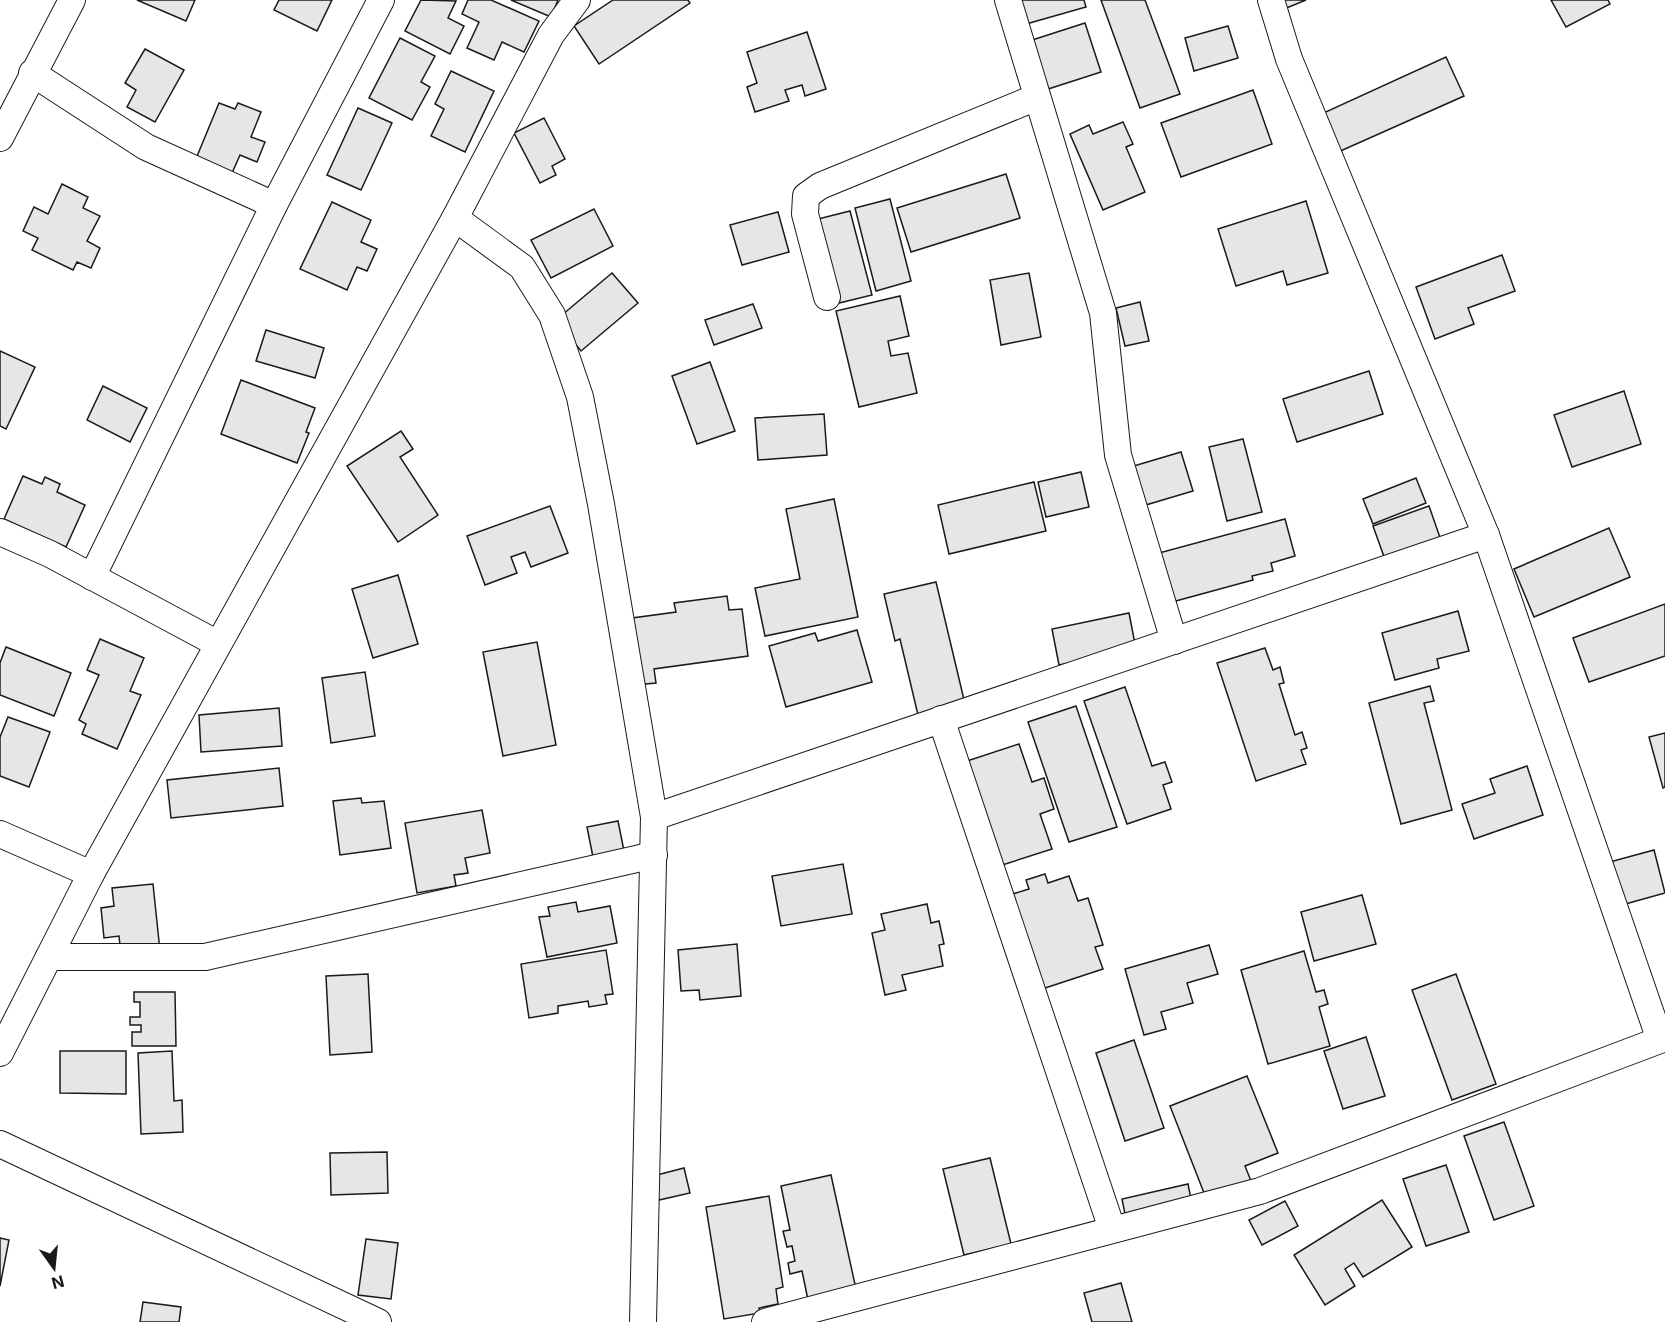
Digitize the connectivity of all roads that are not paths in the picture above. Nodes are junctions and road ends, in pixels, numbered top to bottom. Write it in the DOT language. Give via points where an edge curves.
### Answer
graph roads {
  1 [pos="72,0"];
  2 [pos="381,0"];
  3 [pos="577,0"];
  4 [pos="1008,0"];
  5 [pos="1271,0"];
  6 [pos="32,74"];
  7 [pos="1037,97"];
  8 [pos="0,138"];
  9 [pos="274,205"];
  10 [pos="454,218"];
  11 [pos="827,297"];
  12 [pos="0,532"];
  13 [pos="1486,535"];
  14 [pos="92,577"];
  15 [pos="1174,641"];
  16 [pos="218,645"];
  17 [pos="941,720"];
  18 [pos="654,817"];
  19 [pos="0,834"];
  20 [pos="654,855"];
  21 [pos="91,874"];
  22 [pos="49,957"];
  23 [pos="1664,1042"];
  24 [pos="0,1053"];
  25 [pos="0,1144"];
  26 [pos="1112,1229"];
  27 [pos="378,1322"];
  28 [pos="643,1322"];
  29 [pos="765,1322"];
  1 -- 6 [label="street"];
  2 -- 9 [label="street"];
  3 -- 10 [label="street" via="550,35"];
  4 -- 7 [label="street"];
  5 -- 13 [label="street" via="1289,59"];
  6 -- 8 [label="street"];
  6 -- 9 [label="street" via="146,147"];
  7 -- 11 [label="street" via="820,186 806,196 805,214"];
  7 -- 15 [label="street" via="1103,313 1118,455"];
  9 -- 14 [label="street"];
  10 -- 16 [label="street"];
  10 -- 18 [label="street" via="522,267 552,315 580,398"];
  12 -- 14 [label="street"];
  13 -- 15 [label="street"];
  13 -- 23 [label="street"];
  14 -- 16 [label="street"];
  15 -- 17 [label="street"];
  16 -- 21 [label="street"];
  17 -- 18 [label="street"];
  17 -- 26 [label="street"];
  18 -- 20 [label="street"];
  19 -- 21 [label="street"];
  20 -- 22 [label="street" via="205,957"];
  20 -- 28 [label="street"];
  21 -- 22 [label="street"];
  22 -- 24 [label="street"];
  23 -- 26 [label="street" via="1260,1191"];
  25 -- 27 [label="street"];
  26 -- 29 [label="street"];
}
